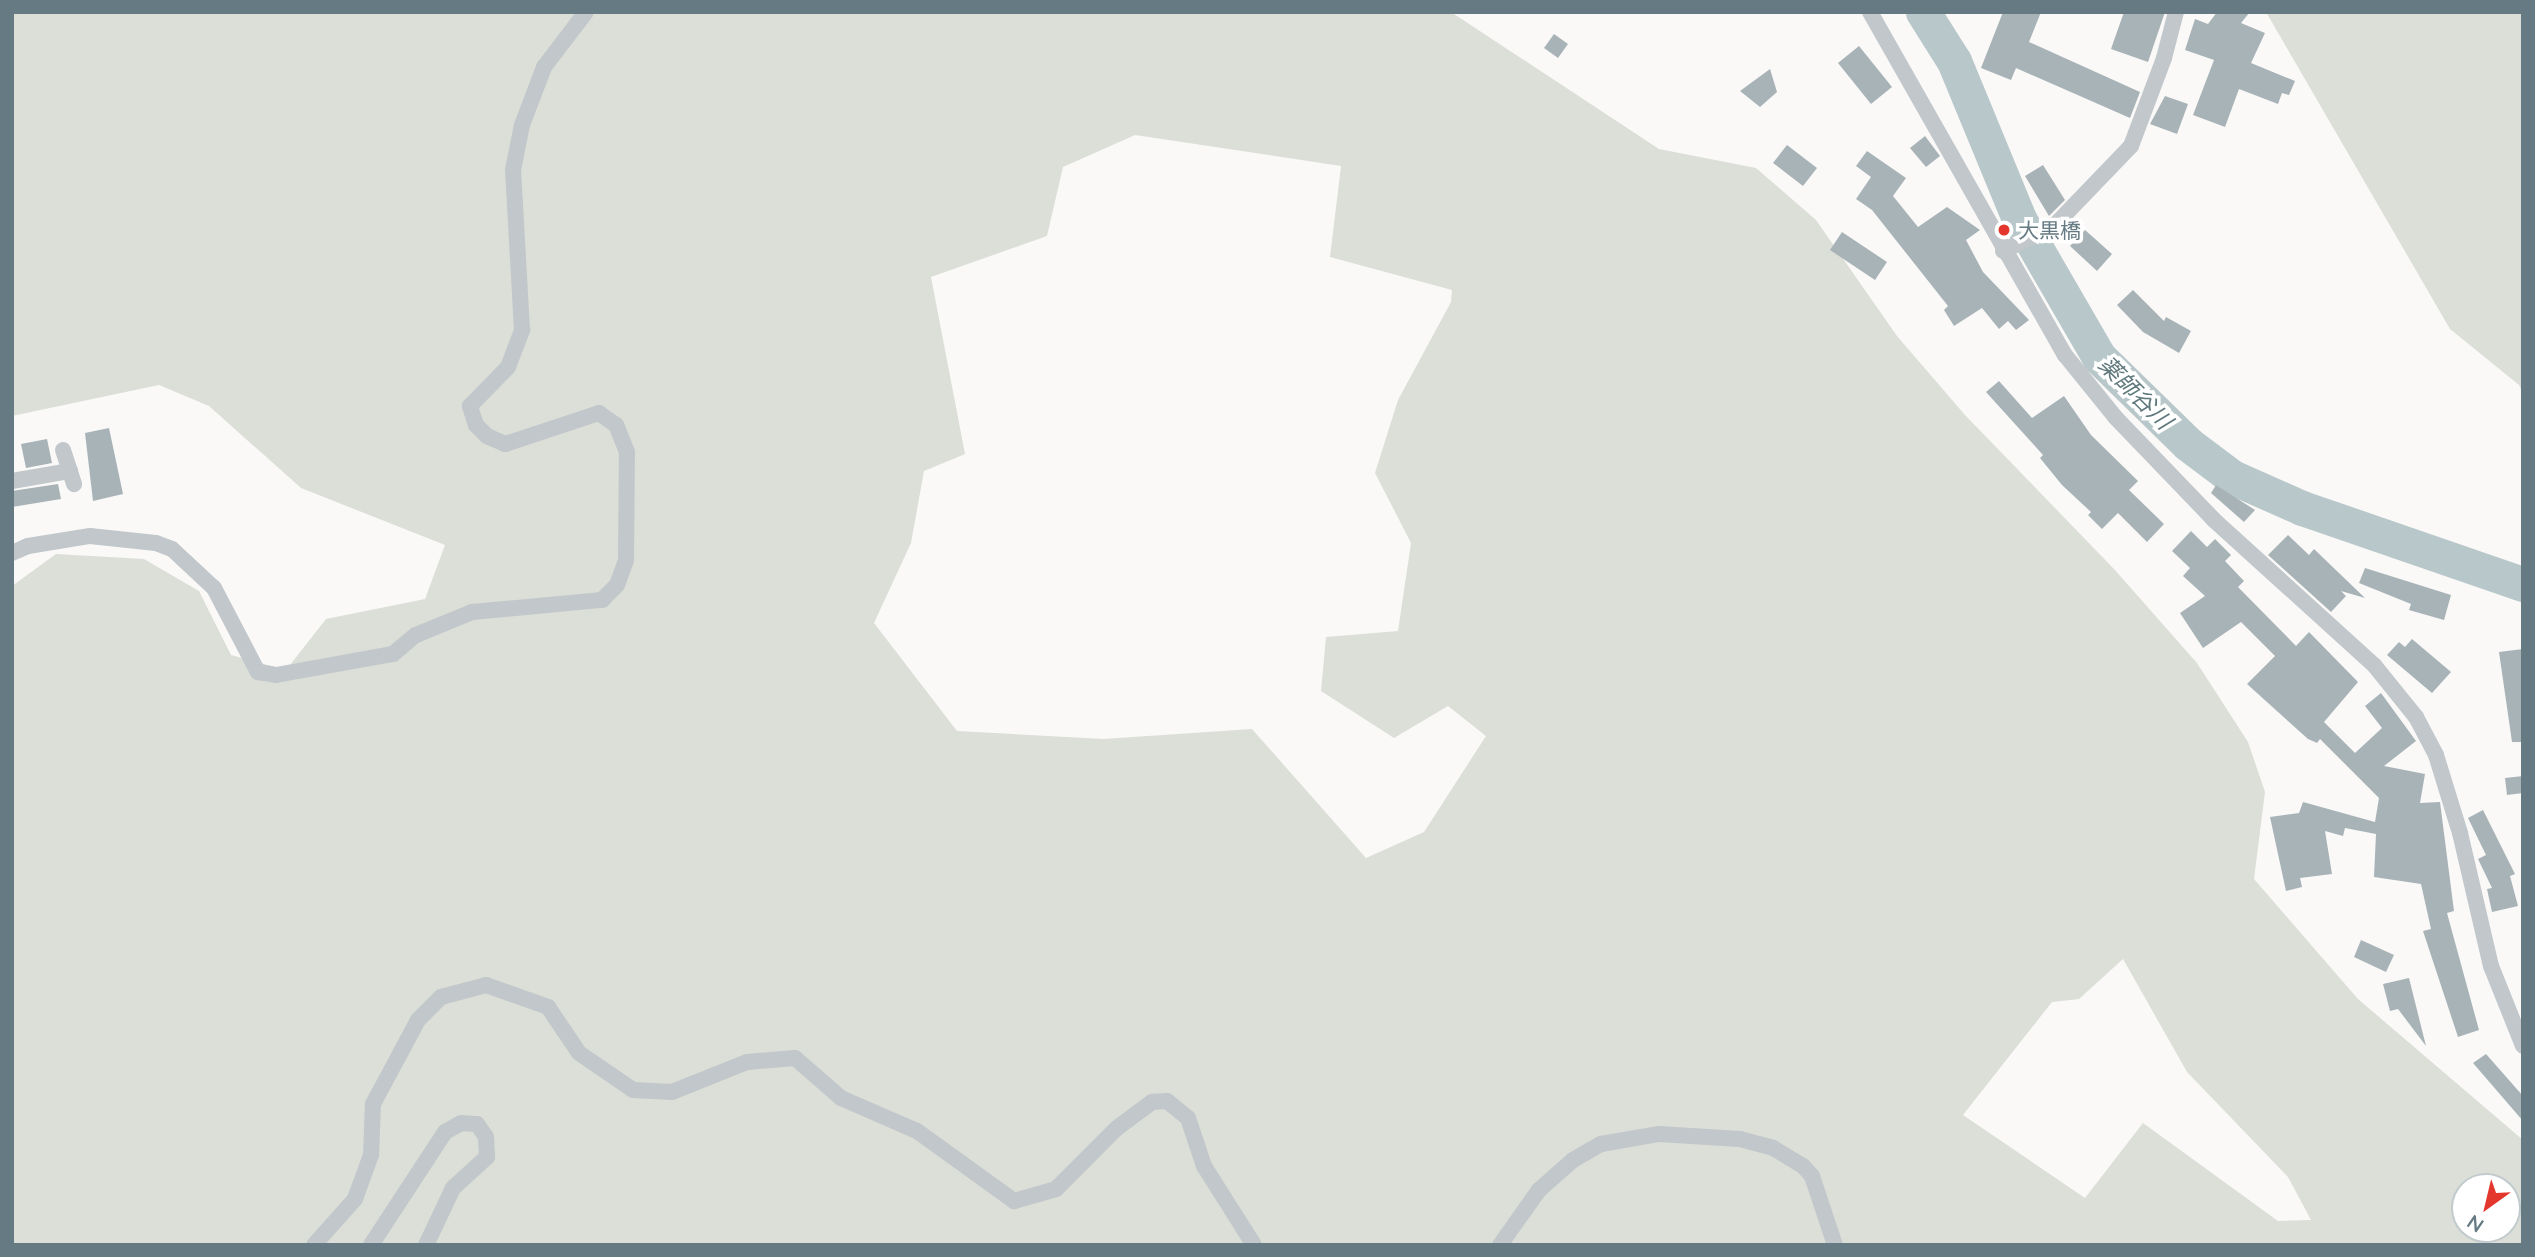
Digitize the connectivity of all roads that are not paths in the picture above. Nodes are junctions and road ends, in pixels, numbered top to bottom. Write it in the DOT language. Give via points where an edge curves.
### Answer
graph roads {
  1 [pos="586,12"];
  2 [pos="1870,12"];
  3 [pos="2176,12"];
  4 [pos="2008,248"];
  5 [pos="63,450"];
  6 [pos="12,481"];
  7 [pos="12,552"];
  8 [pos="2523,1046"];
  9 [pos="314,1245"];
  10 [pos="370,1245"];
  11 [pos="426,1245"];
  12 [pos="1254,1245"];
  13 [pos="1500,1245"];
  14 [pos="1835,1245"];
  1 -- 7 [label="street" via="544,67 522,125 513,170 522,330 508,367 470,406 475,425 505,444 599,413 616,425 627,452 626,560 617,585 602,600 472,612 416,635 393,654 276,675 258,673 214,588 172,549 90,537 28,545"];
  2 -- 4 [label="street"];
  3 -- 4 [label="street" via="2160,71 2131,146 2062,218"];
  4 -- 8 [label="street" via="2065,355 2116,418 2214,520 2374,665 2416,717 2436,755 2460,832 2491,966"];
  5 -- 6 [label="street" via="72,477"];
  9 -- 12 [label="street" via="355,1199 371,1155 373,1104 418,1020 441,997 486,985 548,1007 579,1053 633,1090 672,1093 747,1062 794,1058 841,1098 917,1130 1014,1200 1030,1200 1056,1189 1117,1128 1152,1102 1167,1101 1188,1118 1204,1166"];
  10 -- 11 [label="street" via="445,1132 461,1123 477,1124 486,1137 487,1157 453,1188"];
  13 -- 14 [label="street" via="1539,1190 1573,1160 1601,1144 1659,1134 1740,1139 1773,1148 1803,1166 1812,1176"];
}
